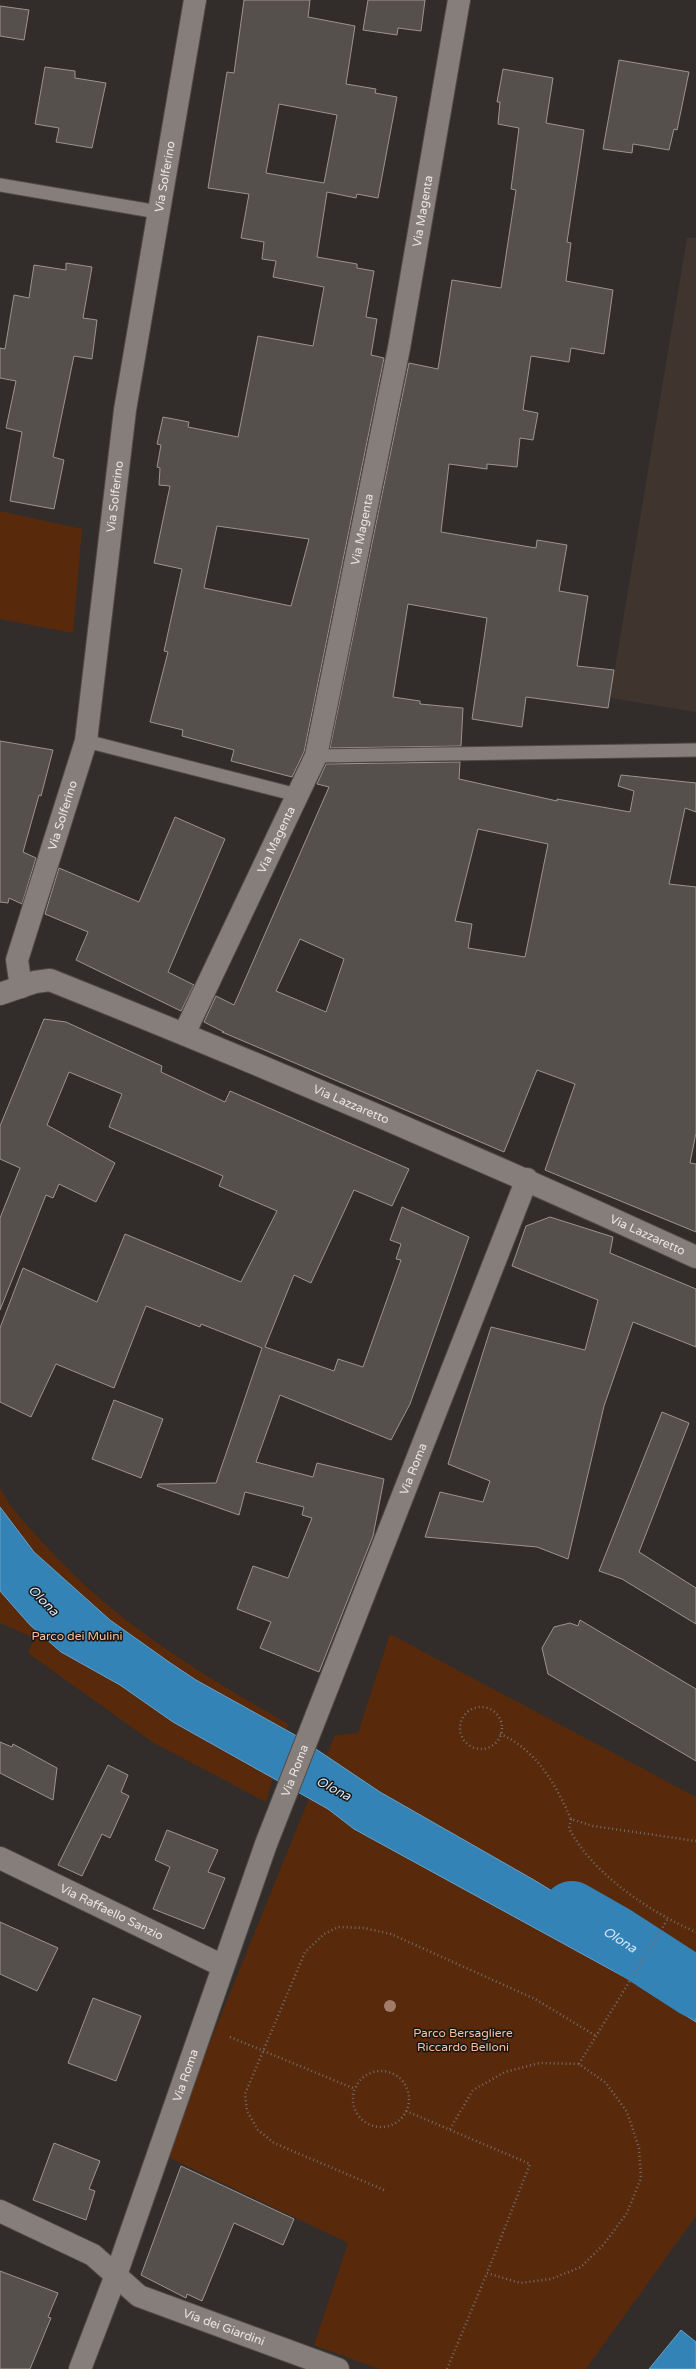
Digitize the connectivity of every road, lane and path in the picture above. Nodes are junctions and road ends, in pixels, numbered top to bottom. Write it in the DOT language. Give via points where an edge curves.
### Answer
graph roads {
  1 [pos="195,0"];
  2 [pos="459,0"];
  3 [pos="0,185"];
  4 [pos="158,212"];
  5 [pos="86,741"];
  6 [pos="696,750"];
  7 [pos="316,756"];
  8 [pos="297,795"];
  9 [pos="21,987"];
  10 [pos="0,994"];
  11 [pos="184,1034"];
  12 [pos="527,1179"];
  13 [pos="696,1257"];
  14 [pos="500,1734"];
  15 [pos="572,1819"];
  16 [pos="696,1841"];
  17 [pos="0,1858"];
  18 [pos="667,1920"];
  19 [pos="696,1932"];
  20 [pos="223,1966"];
  21 [pos="204,2026"];
  22 [pos="596,2036"];
  23 [pos="264,2051"];
  24 [pos="579,2064"];
  25 [pos="355,2089"];
  26 [pos="406,2111"];
  27 [pos="450,2130"];
  28 [pos="384,2190"];
  29 [pos="0,2211"];
  30 [pos="487,2273"];
  31 [pos="116,2275"];
  32 [pos="80,2369"];
  33 [pos="338,2369"];
  34 [pos="447,2369"];
  1 -- 4 [label="street, Via Solferino"];
  2 -- 7 [label="street, Via Magenta" via="398,348"];
  3 -- 4 [label="lane"];
  4 -- 5 [label="street, Via Solferino" via="125,410"];
  5 -- 8 [label="lane"];
  5 -- 9 [label="street, Via Solferino" via="17,960"];
  6 -- 7 [label="lane"];
  7 -- 8 [label="street, Via Magenta"];
  8 -- 11 [label="street, Via Magenta"];
  9 -- 10 [label="street, Via Lazzaretto"];
  9 -- 11 [label="street, Via Lazzaretto" via="50,980"];
  11 -- 12 [label="street, Via Lazzaretto"];
  12 -- 13 [label="street, Via Lazzaretto"];
  12 -- 20 [label="street, Via Roma" via="266,1844"];
  14 -- 14 [label="path" via="498,1741 492,1746 479,1749 472,1747 462,1738 460,1724 467,1712 486,1708 497,1715"];
  14 -- 15 [label="path" via="510,1738 549,1775"];
  15 -- 16 [label="path" via="593,1826"];
  15 -- 18 [label="path" via="569,1828 577,1845 596,1867"];
  17 -- 20 [label="street, Via Raffaello Sanzio"];
  18 -- 19 [label="path"];
  18 -- 22 [label="path"];
  20 -- 21 [label="street, Via Roma"];
  21 -- 23 [label="path"];
  21 -- 31 [label="street, Via Roma"];
  22 -- 23 [label="path" via="535,1999 391,1934 364,1928 338,1927 324,1934 305,1952"];
  22 -- 24 [label="path"];
  23 -- 25 [label="path"];
  23 -- 28 [label="path" via="245,2094 247,2111 258,2130 274,2143"];
  24 -- 27 [label="path" via="540,2063 505,2072 473,2090"];
  24 -- 30 [label="path" via="606,2083 627,2112 639,2148 641,2178 628,2213 582,2268 551,2279 520,2283"];
  25 -- 26 [label="path" via="354,2108 366,2123 384,2127 400,2119"];
  25 -- 26 [label="path" via="366,2076 379,2072 392,2074 405,2085 408,2094"];
  26 -- 27 [label="path"];
  27 -- 30 [label="path" via="530,2164"];
  29 -- 31 [label="street, Via dei Giardini" via="94,2255"];
  30 -- 34 [label="path"];
  31 -- 32 [label="street, Via Roma"];
  31 -- 33 [label="street, Via dei Giardini" via="139,2296"];
}
